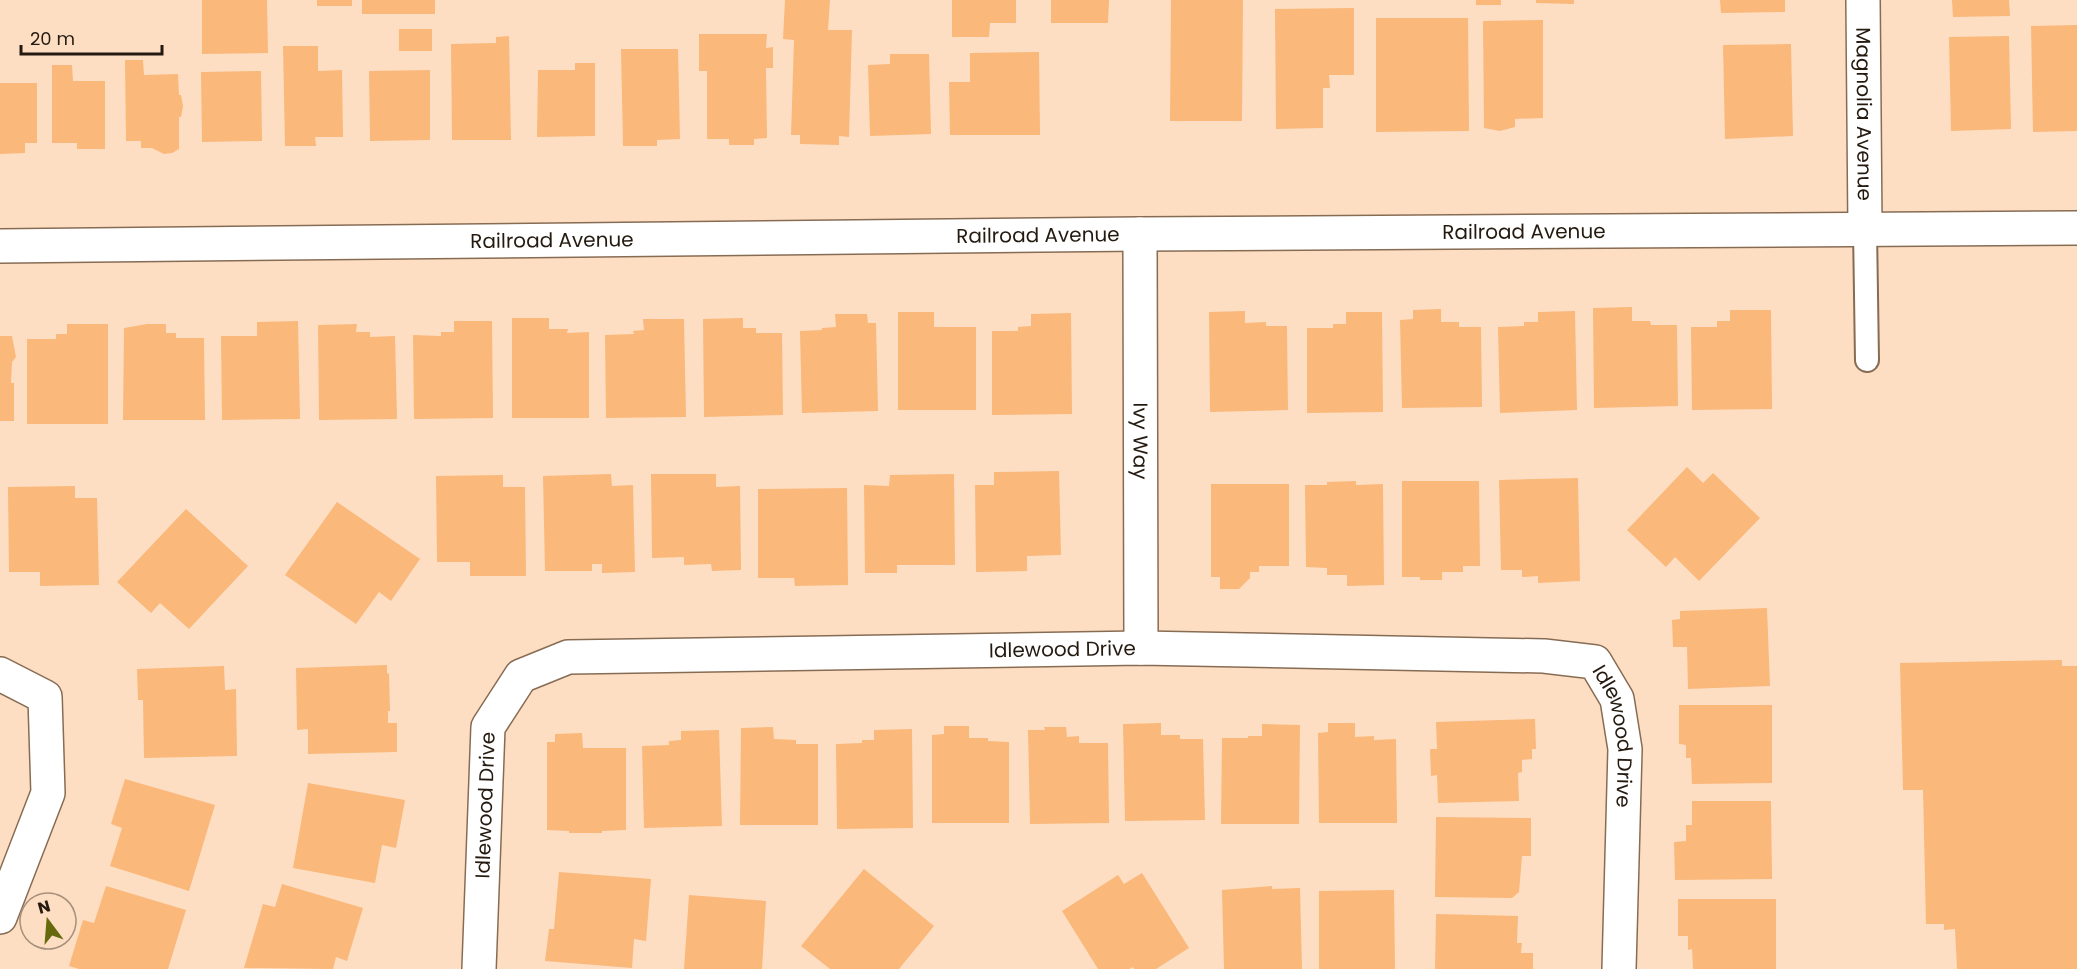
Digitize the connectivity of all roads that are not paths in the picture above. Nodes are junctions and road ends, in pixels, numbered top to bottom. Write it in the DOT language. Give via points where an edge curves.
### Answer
graph roads {
  1 [pos="1863,0"];
  2 [pos="2077,228"];
  3 [pos="1865,229"];
  4 [pos="1140,234"];
  5 [pos="0,246"];
  6 [pos="1867,360"];
  7 [pos="1140,648"];
  8 [pos="0,674"];
  9 [pos="0,917"];
  10 [pos="479,969"];
  11 [pos="1619,969"];
  1 -- 3 [label="street, Magnolia Avenue"];
  2 -- 3 [label="street, Railroad Avenue"];
  3 -- 4 [label="street, Railroad Avenue"];
  3 -- 6 [label="lane"];
  4 -- 5 [label="street, Railroad Avenue"];
  4 -- 7 [label="street, Ivy Way"];
  7 -- 10 [label="street, Idlewood Drive" via="568,657 521,676 488,727"];
  7 -- 11 [label="street, Idlewood Drive" via="1544,656 1595,662 1617,699 1625,749"];
  8 -- 9 [label="street" via="45,698 48,793"];
}
